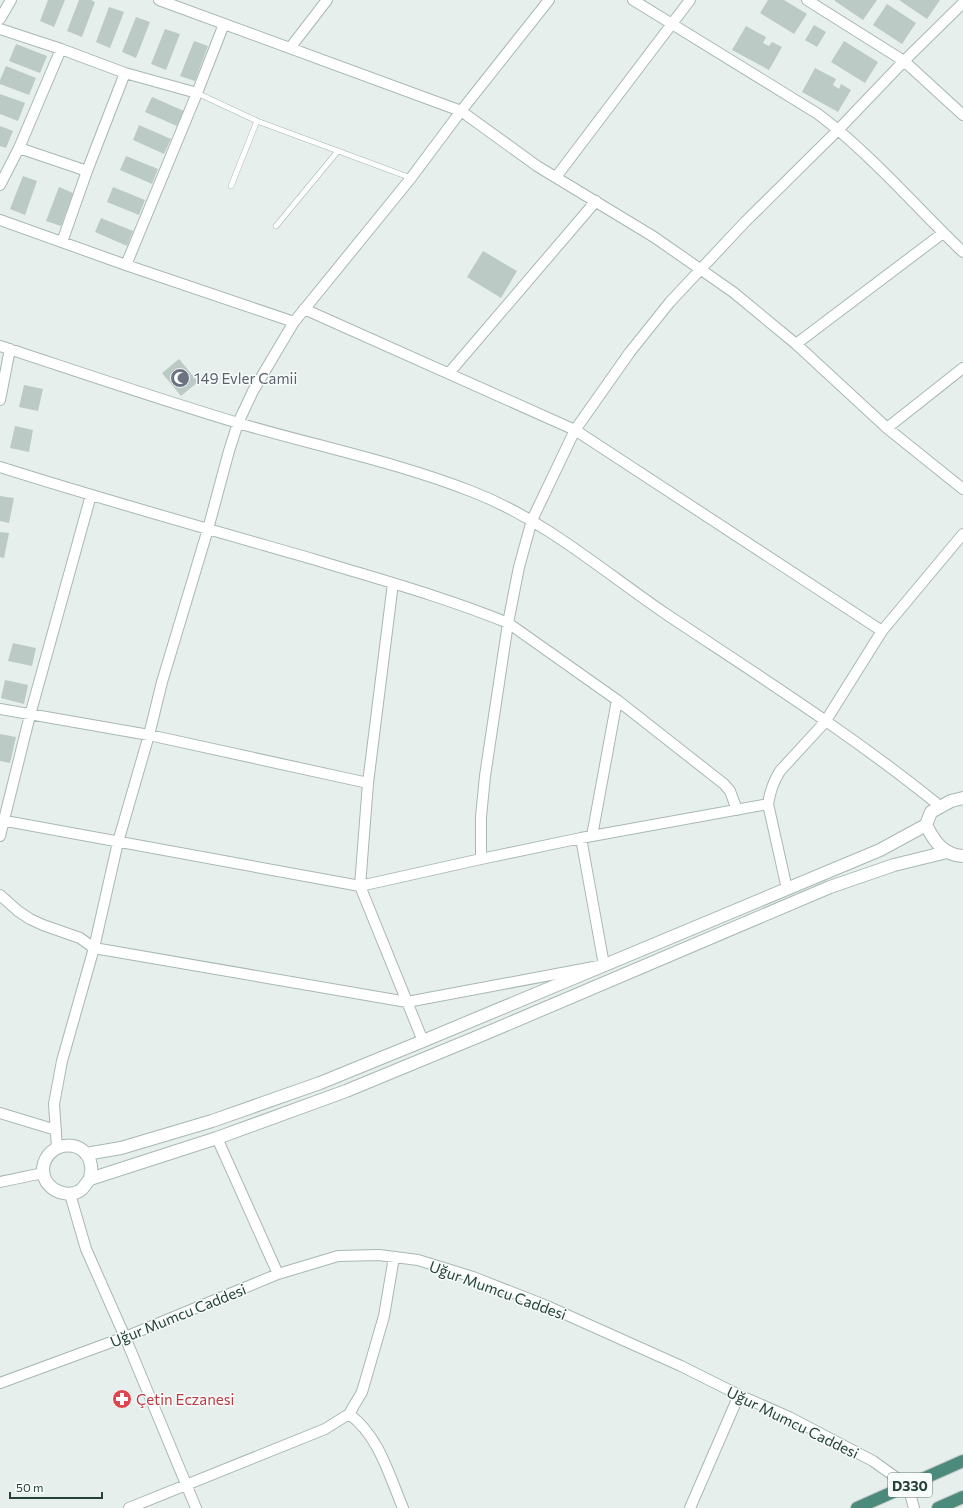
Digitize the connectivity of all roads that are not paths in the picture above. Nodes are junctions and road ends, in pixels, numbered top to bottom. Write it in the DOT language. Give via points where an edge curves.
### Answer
graph roads {
  1 [pos="11,0"];
  2 [pos="159,0"];
  3 [pos="327,0"];
  4 [pos="549,0"];
  5 [pos="633,0"];
  6 [pos="690,0"];
  7 [pos="807,0"];
  8 [pos="963,3"];
  9 [pos="0,19"];
  10 [pos="224,24"];
  11 [pos="671,24"];
  12 [pos="0,29"];
  13 [pos="290,48"];
  14 [pos="61,49"];
  15 [pos="904,61"];
  16 [pos="125,74"];
  17 [pos="197,93"];
  18 [pos="461,111"];
  19 [pos="963,115"];
  20 [pos="257,121"];
  21 [pos="838,130"];
  22 [pos="19,148"];
  23 [pos="338,151"];
  24 [pos="87,171"];
  25 [pos="556,177"];
  26 [pos="411,178"];
  27 [pos="0,185"];
  28 [pos="231,186"];
  29 [pos="596,201"];
  30 [pos="0,220"];
  31 [pos="276,226"];
  32 [pos="943,233"];
  33 [pos="62,242"];
  34 [pos="963,252"];
  35 [pos="126,265"];
  36 [pos="700,268"];
  37 [pos="304,309"];
  38 [pos="294,322"];
  39 [pos="796,344"];
  40 [pos="0,346"];
  41 [pos="10,349"];
  42 [pos="963,368"];
  43 [pos="448,373"];
  44 [pos="0,400"];
  45 [pos="238,423"];
  46 [pos="887,428"];
  47 [pos="574,430"];
  48 [pos="0,467"];
  49 [pos="963,489"];
  50 [pos="91,495"];
  51 [pos="532,520"];
  52 [pos="208,529"];
  53 [pos="963,534"];
  54 [pos="393,583"];
  55 [pos="508,623"];
  56 [pos="882,631"];
  57 [pos="617,700"];
  58 [pos="0,709"];
  59 [pos="30,715"];
  60 [pos="825,722"];
  61 [pos="149,735"];
  62 [pos="368,783"];
  63 [pos="963,798"];
  64 [pos="768,804"];
  65 [pos="941,807"];
  66 [pos="737,810"];
  67 [pos="2,820"];
  68 [pos="926,825"];
  69 [pos="0,836"];
  70 [pos="592,836"];
  71 [pos="581,838"];
  72 [pos="118,842"];
  73 [pos="947,852"];
  74 [pos="963,856"];
  75 [pos="481,859"];
  76 [pos="360,886"];
  77 [pos="787,889"];
  78 [pos="0,895"];
  79 [pos="94,948"];
  80 [pos="604,965"];
  81 [pos="407,1002"];
  82 [pos="423,1042"];
  83 [pos="0,1113"];
  84 [pos="56,1130"];
  85 [pos="217,1138"];
  86 [pos="57,1148"];
  87 [pos="86,1154"];
  88 [pos="43,1173"];
  89 [pos="90,1179"];
  90 [pos="0,1182"];
  91 [pos="70,1194"];
  92 [pos="394,1257"];
  93 [pos="278,1274"];
  94 [pos="124,1336"];
  95 [pos="0,1383"];
  96 [pos="739,1395"];
  97 [pos="349,1414"];
  98 [pos="963,1461"];
  99 [pos="186,1485"];
  100 [pos="908,1486"];
  101 [pos="963,1497"];
  102 [pos="129,1508"];
  103 [pos="196,1508"];
  104 [pos="404,1508"];
  105 [pos="690,1508"];
  106 [pos="857,1508"];
  107 [pos="914,1508"];
  108 [pos="938,1508"];
  1 -- 9 [label="street"];
  2 -- 10 [label="street"];
  3 -- 13 [label="street"];
  4 -- 18 [label="street"];
  5 -- 11 [label="street"];
  6 -- 11 [label="street"];
  7 -- 15 [label="street"];
  8 -- 15 [label="street"];
  10 -- 13 [label="street"];
  10 -- 17 [label="street"];
  11 -- 21 [label="street" via="818,114"];
  11 -- 25 [label="street"];
  12 -- 14 [label="street"];
  13 -- 18 [label="street"];
  14 -- 16 [label="street"];
  14 -- 22 [label="street"];
  15 -- 19 [label="street"];
  15 -- 21 [label="street"];
  16 -- 17 [label="street"];
  16 -- 24 [label="street"];
  17 -- 20 [label="lane"];
  17 -- 35 [label="street"];
  18 -- 25 [label="street"];
  18 -- 26 [label="street"];
  20 -- 23 [label="lane"];
  20 -- 28 [label="lane"];
  21 -- 32 [label="street"];
  21 -- 36 [label="street"];
  22 -- 24 [label="street"];
  22 -- 27 [label="street"];
  23 -- 26 [label="lane"];
  23 -- 31 [label="lane"];
  24 -- 33 [label="street"];
  25 -- 29 [label="street"];
  26 -- 37 [label="street"];
  29 -- 36 [label="street"];
  29 -- 43 [label="street"];
  30 -- 33 [label="street"];
  32 -- 34 [label="street"];
  32 -- 39 [label="street"];
  33 -- 35 [label="street"];
  35 -- 38 [label="street"];
  36 -- 39 [label="street"];
  36 -- 47 [label="street" via="650,326"];
  37 -- 38 [label="street"];
  37 -- 43 [label="street"];
  38 -- 45 [label="street" via="253,391"];
  39 -- 46 [label="street"];
  40 -- 41 [label="street"];
  41 -- 44 [label="street"];
  41 -- 45 [label="street"];
  42 -- 46 [label="street"];
  43 -- 47 [label="street"];
  45 -- 51 [label="street" via="421,474 475,492"];
  45 -- 52 [label="street"];
  46 -- 49 [label="street"];
  47 -- 51 [label="street"];
  47 -- 56 [label="street"];
  48 -- 50 [label="street"];
  50 -- 52 [label="street"];
  50 -- 59 [label="street"];
  51 -- 55 [label="street"];
  51 -- 60 [label="street"];
  52 -- 54 [label="street"];
  52 -- 61 [label="street" via="162,682"];
  53 -- 56 [label="street"];
  54 -- 55 [label="street"];
  54 -- 62 [label="street"];
  55 -- 57 [label="street"];
  55 -- 75 [label="street" via="485,776"];
  56 -- 60 [label="street"];
  57 -- 66 [label="street" via="724,784 730,791"];
  57 -- 70 [label="street"];
  58 -- 59 [label="street"];
  59 -- 61 [label="street"];
  59 -- 67 [label="street"];
  60 -- 64 [label="street" via="780,771 770,791"];
  60 -- 65 [label="street" via="904,777"];
  61 -- 62 [label="street"];
  61 -- 72 [label="street"];
  62 -- 76 [label="street"];
  63 -- 65 [label="street" via="950,801"];
  64 -- 66 [label="street"];
  64 -- 77 [label="street"];
  65 -- 68 [label="street" via="931,812"];
  66 -- 70 [label="street"];
  67 -- 69 [label="street"];
  67 -- 72 [label="street"];
  68 -- 73 [label="street" via="933,840"];
  68 -- 77 [label="street" via="880,850"];
  70 -- 71 [label="street"];
  71 -- 75 [label="street"];
  71 -- 80 [label="street"];
  72 -- 76 [label="street"];
  72 -- 79 [label="street"];
  73 -- 74 [label="street"];
  73 -- 85 [label="street" via="894,865 830,887 346,1091"];
  75 -- 76 [label="street"];
  76 -- 81 [label="street"];
  77 -- 80 [label="street"];
  78 -- 79 [label="street" via="30,919 80,938"];
  79 -- 81 [label="street"];
  79 -- 84 [label="street" via="62,1061 54,1104"];
  80 -- 81 [label="street"];
  80 -- 82 [label="street"];
  81 -- 82 [label="street"];
  82 -- 87 [label="street" via="320,1083 212,1121 121,1148"];
  83 -- 84 [label="street"];
  84 -- 86 [label="street"];
  85 -- 89 [label="street"];
  85 -- 93 [label="street"];
  86 -- 87 [label="street" via="64,1145 76,1147"];
  86 -- 88 [label="street" via="44,1160"];
  87 -- 89 [label="street" via="91,1166"];
  88 -- 90 [label="street"];
  88 -- 91 [label="street" via="48,1185 58,1192"];
  89 -- 91 [label="street" via="82,1189"];
  91 -- 94 [label="street" via="86,1249"];
  92 -- 93 [label="street, Uğur Mumcu Caddesi" via="338,1256"];
  92 -- 96 [label="street, Uğur Mumcu Caddesi" via="418,1260 473,1277 547,1306"];
  92 -- 97 [label="street" via="384,1316 362,1392"];
  93 -- 94 [label="street, Uğur Mumcu Caddesi"];
  94 -- 95 [label="street, Uğur Mumcu Caddesi"];
  94 -- 99 [label="street"];
  96 -- 100 [label="street, Uğur Mumcu Caddesi" via="789,1417 873,1461"];
  96 -- 105 [label="street"];
  97 -- 99 [label="street" via="324,1429"];
  97 -- 104 [label="street" via="363,1425 374,1441"];
  98 -- 100 [label="highway, D330"];
  99 -- 102 [label="street"];
  99 -- 103 [label="street"];
  100 -- 106 [label="highway, D330"];
  100 -- 107 [label="street"];
  101 -- 108 [label="highway, D330"];
}
